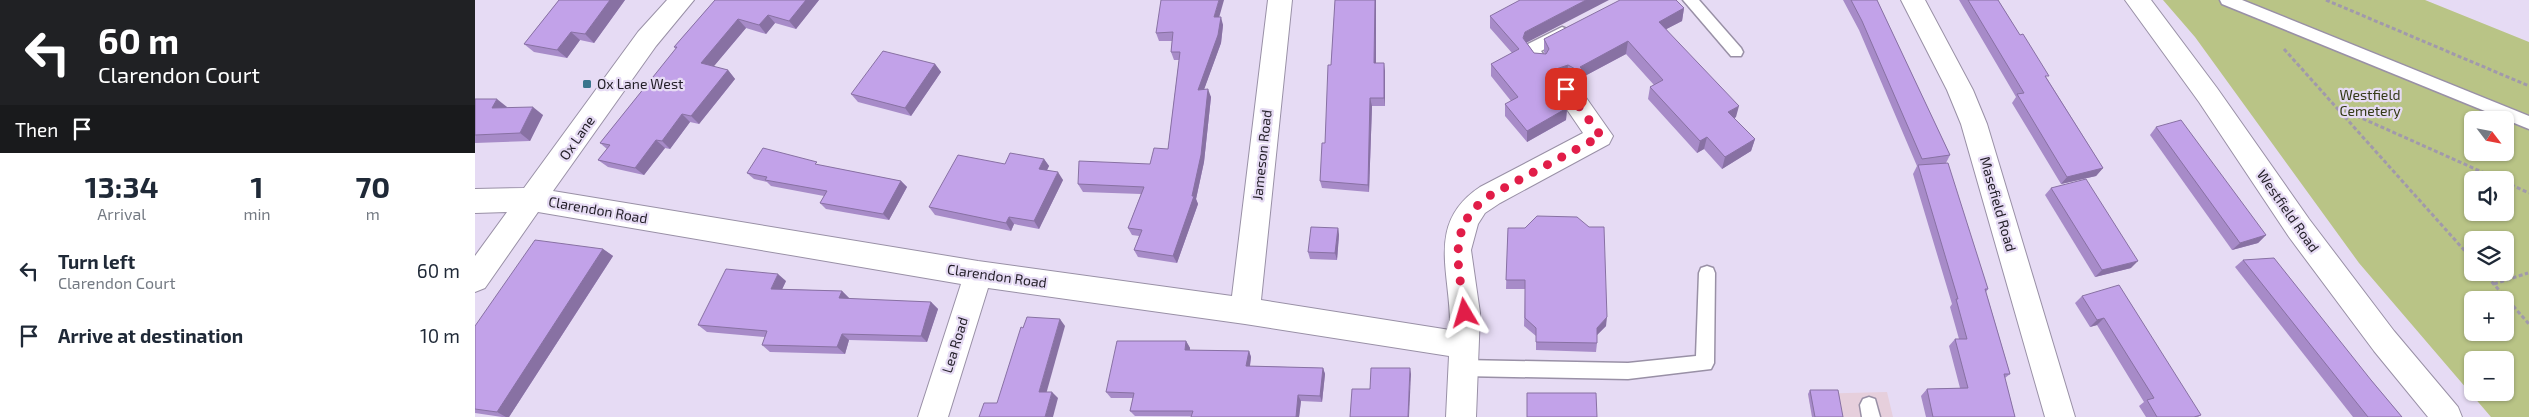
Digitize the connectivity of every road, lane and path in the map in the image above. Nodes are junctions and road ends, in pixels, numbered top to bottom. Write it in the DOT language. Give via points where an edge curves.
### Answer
graph roads {
  1 [pos="682,0"];
  2 [pos="1280,0"];
  3 [pos="1690,0"];
  4 [pos="1913,0"];
  5 [pos="2137,0"];
  6 [pos="2227,0"];
  7 [pos="2326,0"];
  8 [pos="1574,27"];
  9 [pos="2280,44"];
  10 [pos="1736,52"];
  11 [pos="1540,60"];
  12 [pos="2529,86"];
  13 [pos="1566,89"];
  14 [pos="2336,107"];
  15 [pos="2529,123"];
  16 [pos="2480,171"];
  17 [pos="2514,186"];
  18 [pos="2529,193"];
  19 [pos="534,200"];
  20 [pos="475,201"];
  21 [pos="2464,250"];
  22 [pos="2529,267"];
  23 [pos="1707,273"];
  24 [pos="2528,273"];
  25 [pos="977,274"];
  26 [pos="475,279"];
  27 [pos="2491,281"];
  28 [pos="2494,284"];
  29 [pos="1245,311"];
  30 [pos="2529,324"];
  31 [pos="1462,357"];
  32 [pos="933,417"];
  33 [pos="1461,417"];
  34 [pos="2060,417"];
  35 [pos="2447,417"];
  1 -- 19 [label="street, Ox Lane" via="647,39"];
  2 -- 29 [label="street, Jameson Road"];
  3 -- 10 [label="lane"];
  4 -- 34 [label="street, Masefield Road" via="1974,124"];
  5 -- 35 [label="street, Westfield Road" via="2208,95 2305,236 2384,341"];
  6 -- 15 [label="lane"];
  7 -- 12 [label="path"];
  8 -- 11 [label="lane" via="1531,49"];
  9 -- 14 [label="path"];
  13 -- 31 [label="street" via="1601,136 1489,196 1475,206 1467,218 1457,250 1465,313"];
  14 -- 16 [label="path"];
  14 -- 21 [label="path"];
  17 -- 18 [label="path"];
  19 -- 20 [label="street, Clarendon Road"];
  19 -- 25 [label="street, Clarendon Road"];
  19 -- 26 [label="street, Ox Lane"];
  22 -- 24 [label="path"];
  23 -- 31 [label="lane" via="1705,363 1628,371"];
  24 -- 28 [label="path"];
  25 -- 29 [label="street, Clarendon Road"];
  25 -- 32 [label="street, Lea Road"];
  27 -- 28 [label="path"];
  28 -- 30 [label="path"];
  29 -- 31 [label="street, Clarendon Road"];
  31 -- 33 [label="street"];
}
